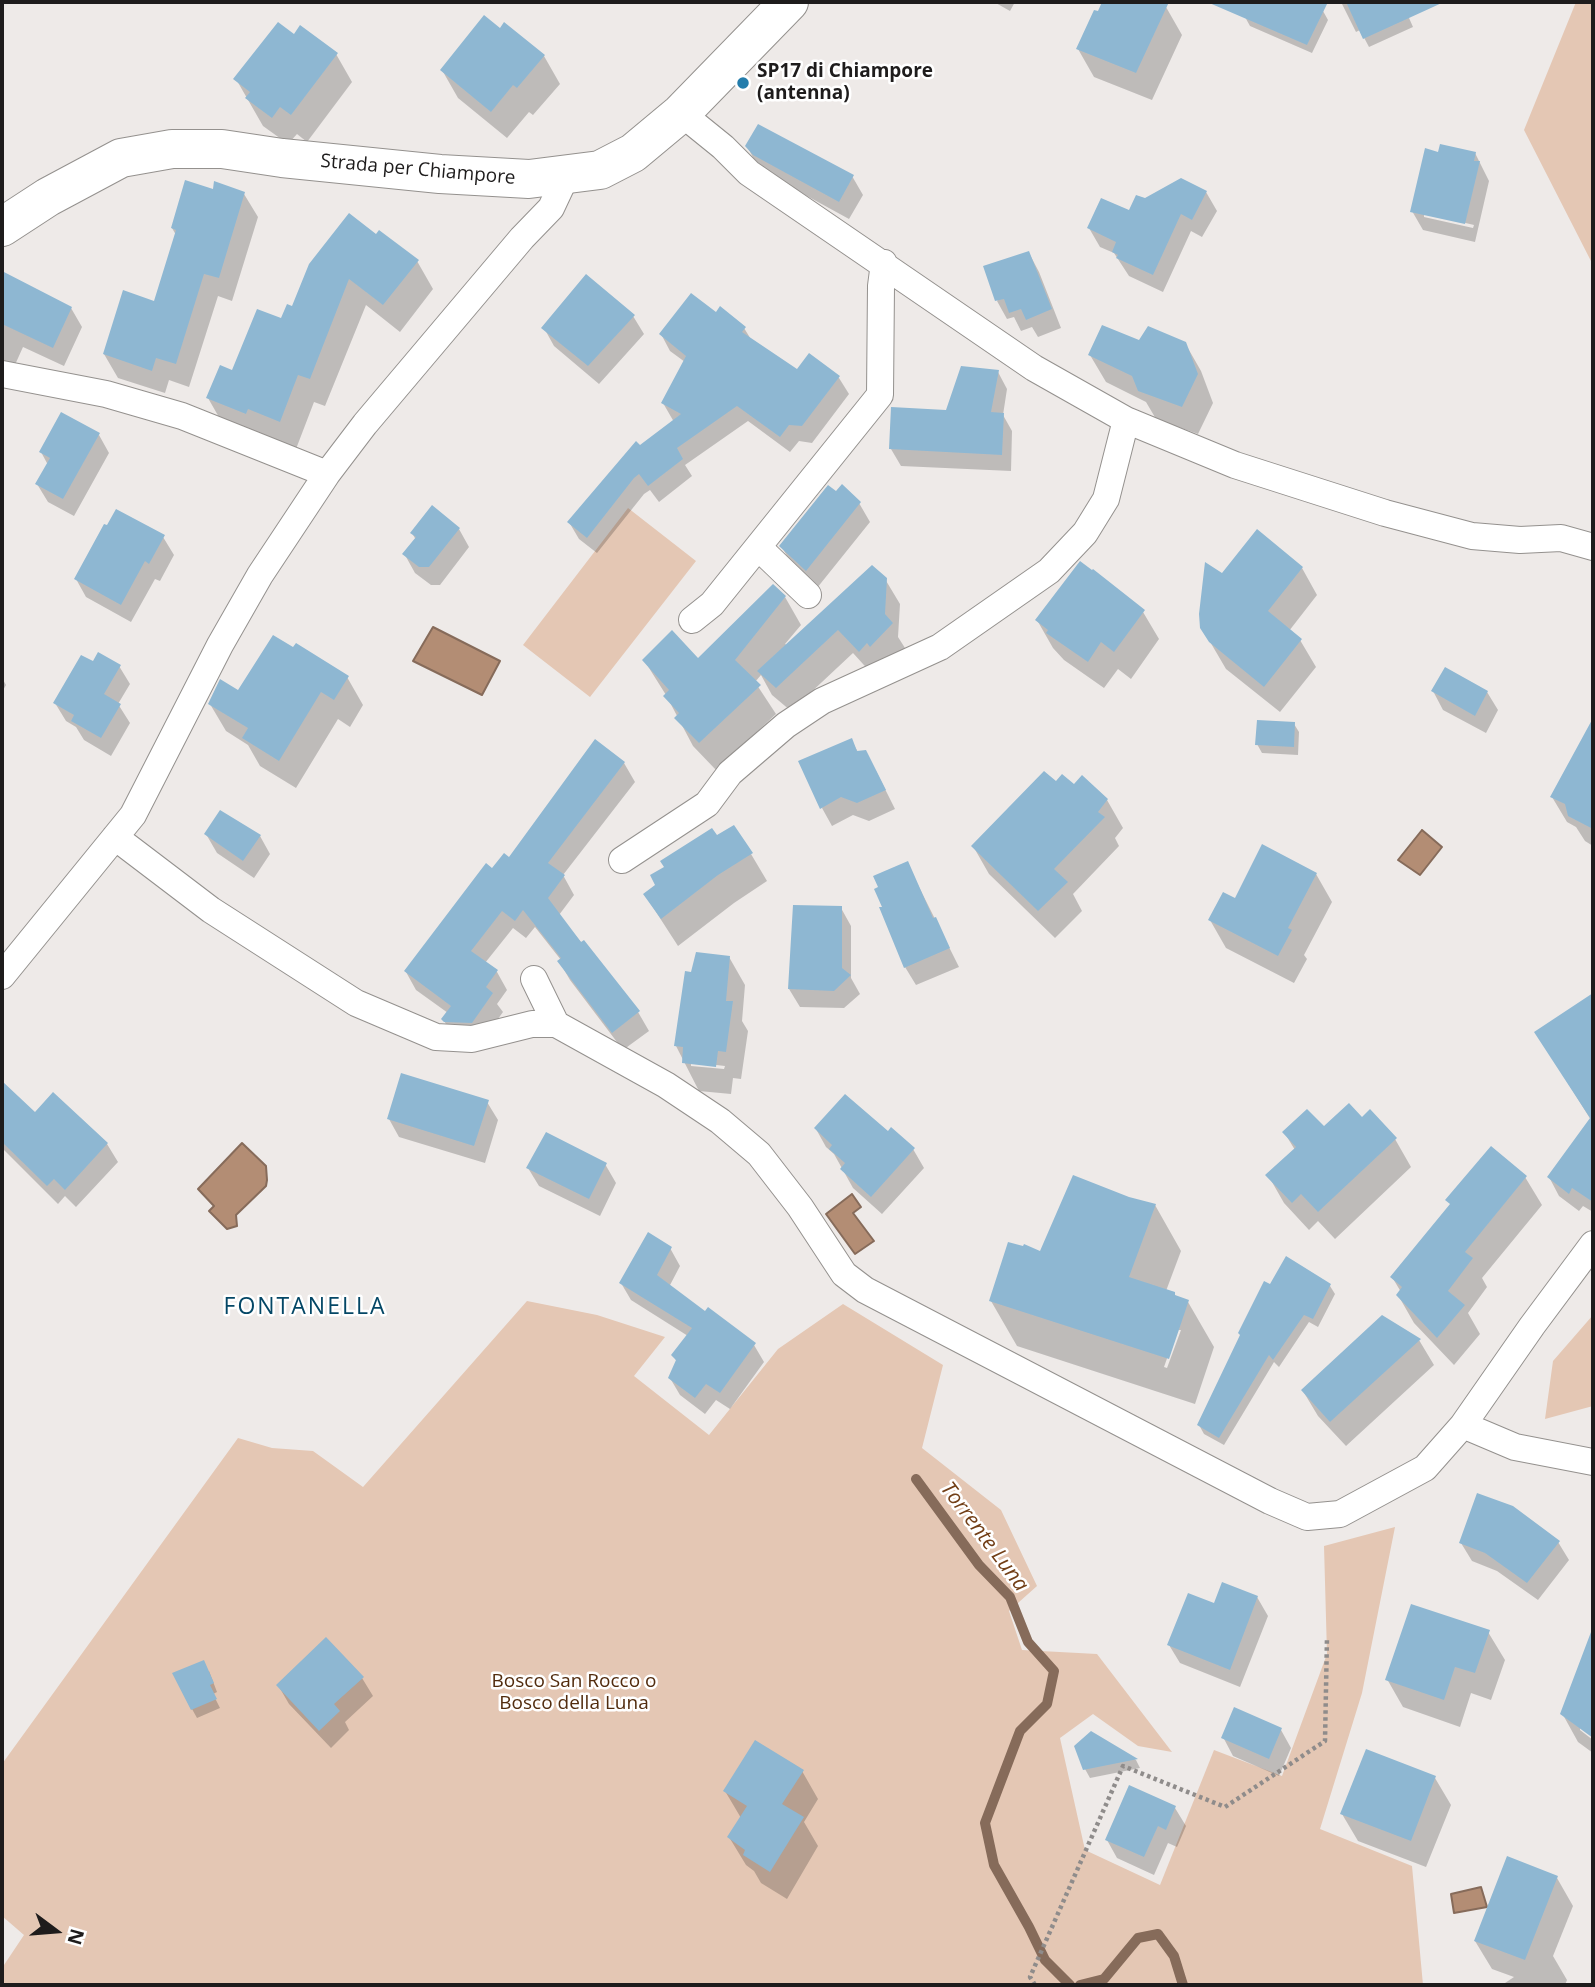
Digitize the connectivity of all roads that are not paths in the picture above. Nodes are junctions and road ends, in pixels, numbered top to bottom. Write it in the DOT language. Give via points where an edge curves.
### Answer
graph roads {
  1 [pos="789,2"];
  2 [pos="681,113"];
  3 [pos="566,176"];
  4 [pos="2,227"];
  5 [pos="884,263"];
  6 [pos="2,374"];
  7 [pos="1126,419"];
  8 [pos="327,474"];
  9 [pos="758,547"];
  10 [pos="1593,547"];
  11 [pos="808,595"];
  12 [pos="692,620"];
  13 [pos="115,837"];
  14 [pos="622,860"];
  15 [pos="2,976"];
  16 [pos="534,979"];
  17 [pos="555,1024"];
  18 [pos="1593,1244"];
  19 [pos="1463,1425"];
  20 [pos="1593,1462"];
  1 -- 2 [label="street, Strada per Chiampore"];
  2 -- 3 [label="street, Strada per Chiampore" via="633,153 600,170"];
  2 -- 5 [label="street" via="749,173"];
  3 -- 4 [label="street, Strada per Chiampore" via="465,175 222,149 172,149 121,158"];
  3 -- 8 [label="street" via="551,208 522,237"];
  5 -- 7 [label="street" via="1034,368"];
  5 -- 9 [label="street" via="880,395"];
  6 -- 8 [label="street" via="106,394 182,416"];
  7 -- 10 [label="street" via="1235,465 1409,519 1472,536 1561,538"];
  7 -- 14 [label="street" via="1106,499 1085,533 1049,571 940,647 822,701 786,725 730,773 707,804"];
  8 -- 13 [label="street" via="260,575 133,815"];
  9 -- 11 [label="street"];
  9 -- 12 [label="street" via="712,604"];
  13 -- 15 [label="street"];
  13 -- 17 [label="street" via="211,910 346,996 436,1038 472,1039 532,1024"];
  16 -- 17 [label="street"];
  17 -- 19 [label="street" via="666,1085 759,1154 844,1274 865,1290 1282,1506 1307,1517 1340,1514 1425,1468"];
  18 -- 19 [label="street"];
  19 -- 20 [label="street" via="1515,1447"];
}
